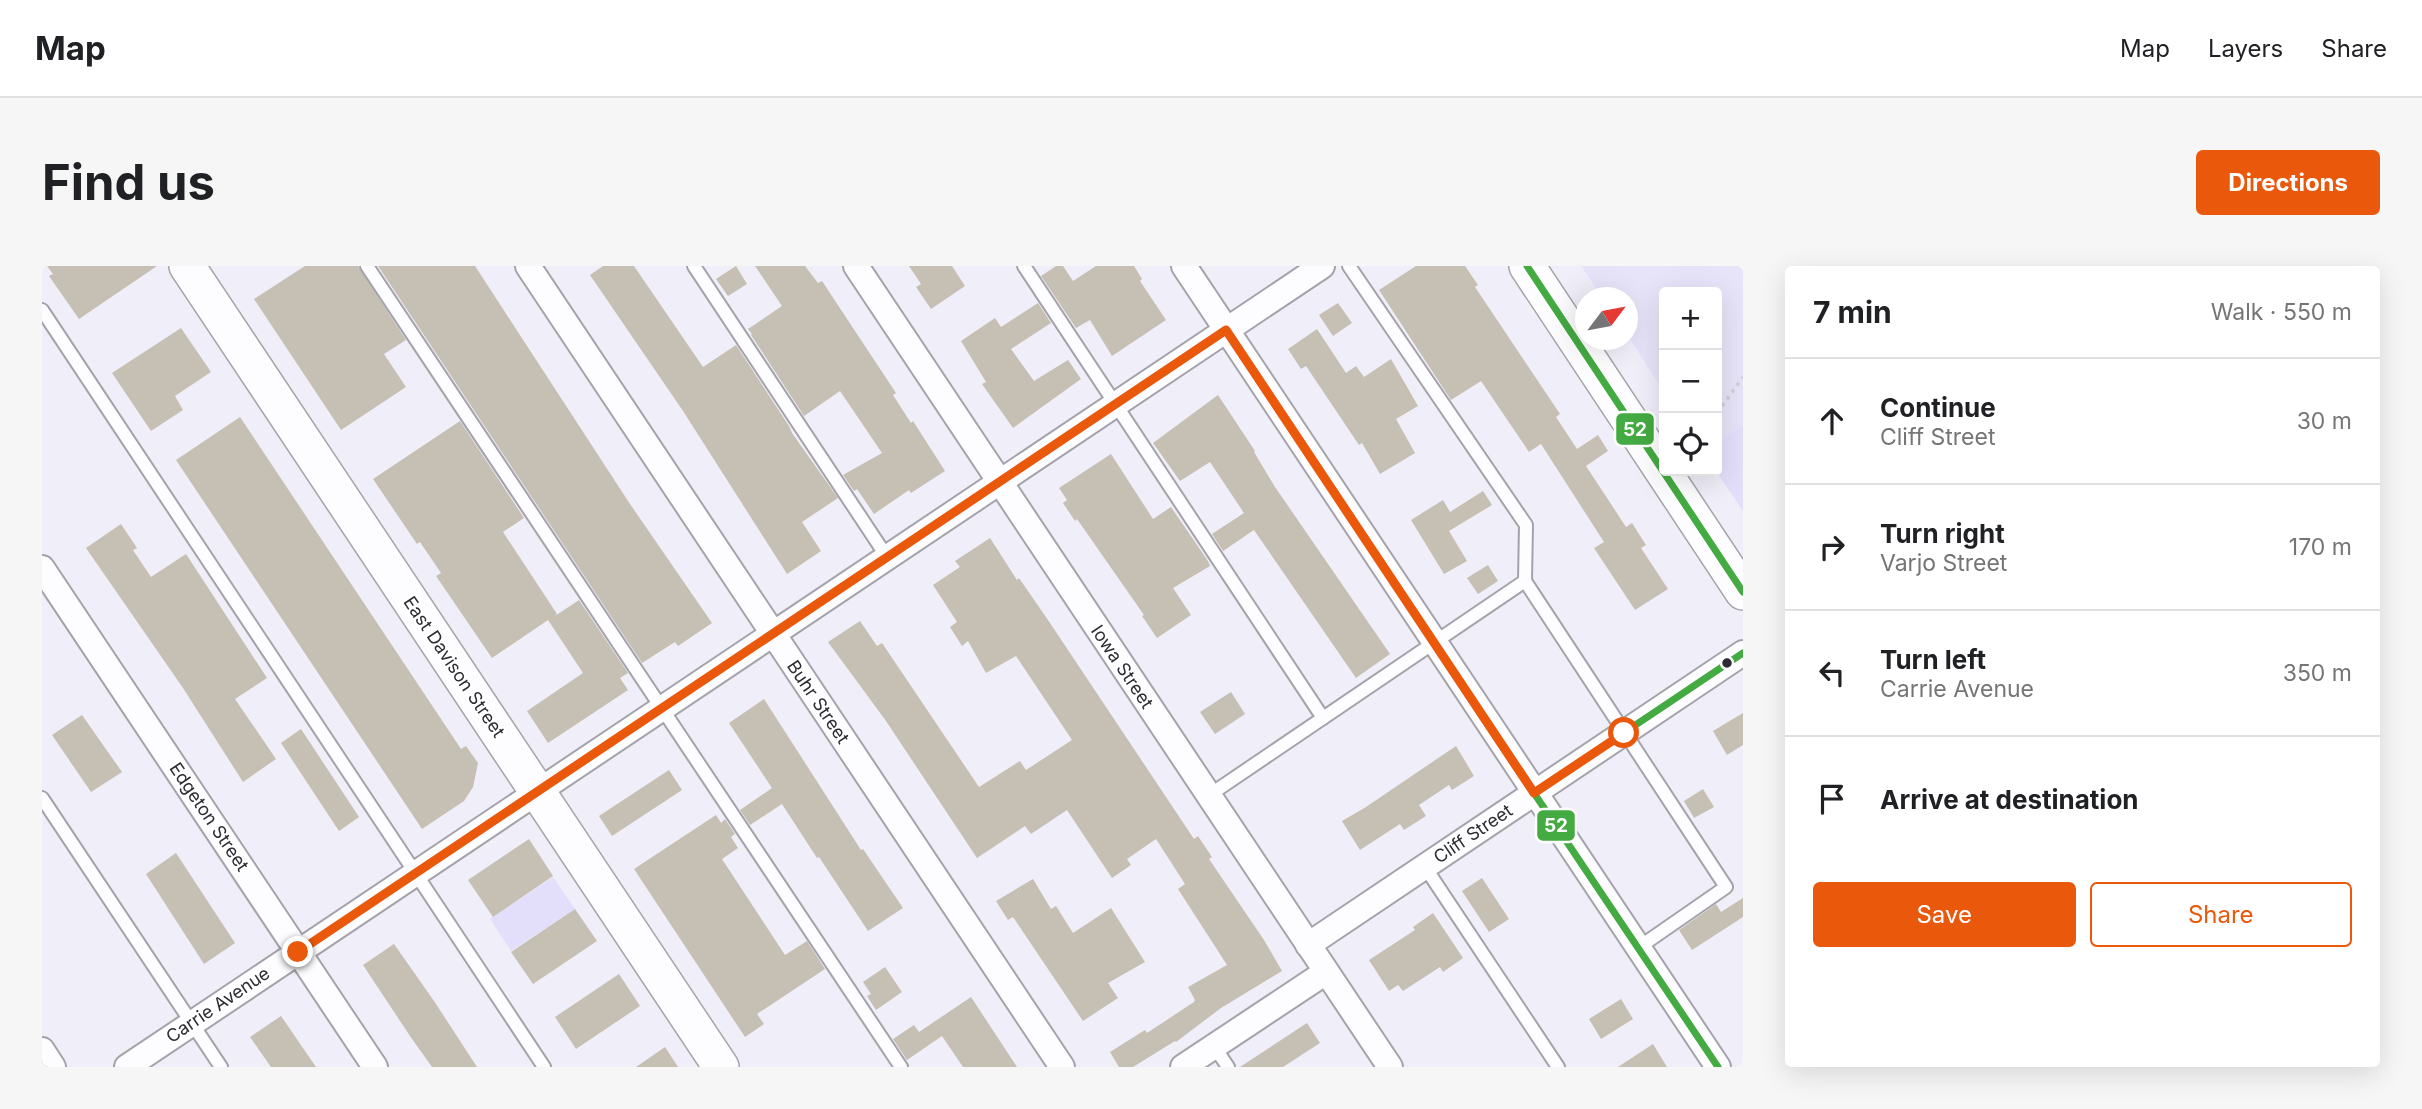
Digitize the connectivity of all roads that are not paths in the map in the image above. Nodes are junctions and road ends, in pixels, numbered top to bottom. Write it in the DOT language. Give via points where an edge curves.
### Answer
graph roads {
  1 [pos="187,266"];
  2 [pos="366,266"];
  3 [pos="528,266"];
  4 [pos="694,266"];
  5 [pos="856,266"];
  6 [pos="1024,266"];
  7 [pos="1184,266"];
  8 [pos="1322,266"];
  9 [pos="1349,266"];
  10 [pos="1527,266"];
  11 [pos="42,310"];
  12 [pos="1226,330"];
  13 [pos="1115,404"];
  14 [pos="999,482"];
  15 [pos="887,557"];
  16 [pos="1525,581"];
  17 [pos="46,582"];
  18 [pos="1743,593"];
  19 [pos="772,633"];
  20 [pos="1434,643"];
  21 [pos="1743,653"];
  22 [pos="661,708"];
  23 [pos="1323,718"];
  24 [pos="1624,733"];
  25 [pos="537,792"];
  26 [pos="1534,793"];
  27 [pos="1208,796"];
  28 [pos="42,798"];
  29 [pos="1425,867"];
  30 [pos="415,874"];
  31 [pos="1308,945"];
  32 [pos="1638,948"];
  33 [pos="298,952"];
  34 [pos="1326,972"];
  35 [pos="192,1023"];
  36 [pos="1214,1046"];
  37 [pos="42,1050"];
  38 [pos="53,1067"];
  39 [pos="127,1067"];
  40 [pos="221,1067"];
  41 [pos="375,1067"];
  42 [pos="544,1067"];
  43 [pos="721,1067"];
  44 [pos="901,1067"];
  45 [pos="1062,1067"];
  46 [pos="1183,1067"];
  47 [pos="1228,1067"];
  48 [pos="1390,1067"];
  49 [pos="1558,1067"];
  50 [pos="1718,1067"];
  1 -- 25 [label="main road, East Davison Street"];
  2 -- 22 [label="lane"];
  3 -- 19 [label="street, Buhr Street"];
  4 -- 15 [label="lane"];
  5 -- 14 [label="street, Iowa Street"];
  6 -- 13 [label="lane"];
  7 -- 12 [label="street"];
  8 -- 12 [label="street, Carrie Avenue"];
  9 -- 16 [label="lane" via="1527,525"];
  10 -- 18 [label="main road"];
  11 -- 30 [label="lane"];
  12 -- 13 [label="street, Carrie Avenue"];
  12 -- 20 [label="street"];
  13 -- 14 [label="street, Carrie Avenue"];
  13 -- 23 [label="lane"];
  14 -- 15 [label="street, Carrie Avenue"];
  14 -- 27 [label="street, Iowa Street"];
  15 -- 19 [label="street, Carrie Avenue"];
  16 -- 20 [label="lane"];
  16 -- 24 [label="lane"];
  17 -- 33 [label="street, Edgeton Street"];
  19 -- 22 [label="street, Carrie Avenue"];
  19 -- 45 [label="street, Buhr Street"];
  20 -- 23 [label="lane"];
  20 -- 26 [label="street"];
  21 -- 24 [label="street, Cliff Street"];
  22 -- 25 [label="street, Carrie Avenue"];
  22 -- 44 [label="lane"];
  23 -- 27 [label="lane"];
  24 -- 26 [label="street, Cliff Street"];
  24 -- 32 [label="lane" via="1726,887"];
  25 -- 30 [label="street, Carrie Avenue"];
  25 -- 43 [label="main road, East Davison Street"];
  26 -- 29 [label="street, Cliff Street"];
  26 -- 32 [label="street"];
  27 -- 31 [label="street, Iowa Street"];
  28 -- 35 [label="lane"];
  29 -- 31 [label="street, Cliff Street"];
  29 -- 49 [label="lane"];
  30 -- 33 [label="street, Carrie Avenue"];
  30 -- 42 [label="lane"];
  31 -- 34 [label="street, Iowa Street"];
  32 -- 50 [label="street"];
  33 -- 35 [label="street, Carrie Avenue"];
  33 -- 41 [label="street, Edgeton Street"];
  34 -- 36 [label="street"];
  34 -- 48 [label="street, Iowa Street"];
  35 -- 39 [label="street, Carrie Avenue"];
  35 -- 40 [label="lane"];
  36 -- 46 [label="street"];
  36 -- 47 [label="lane"];
  37 -- 38 [label="street"];
}
